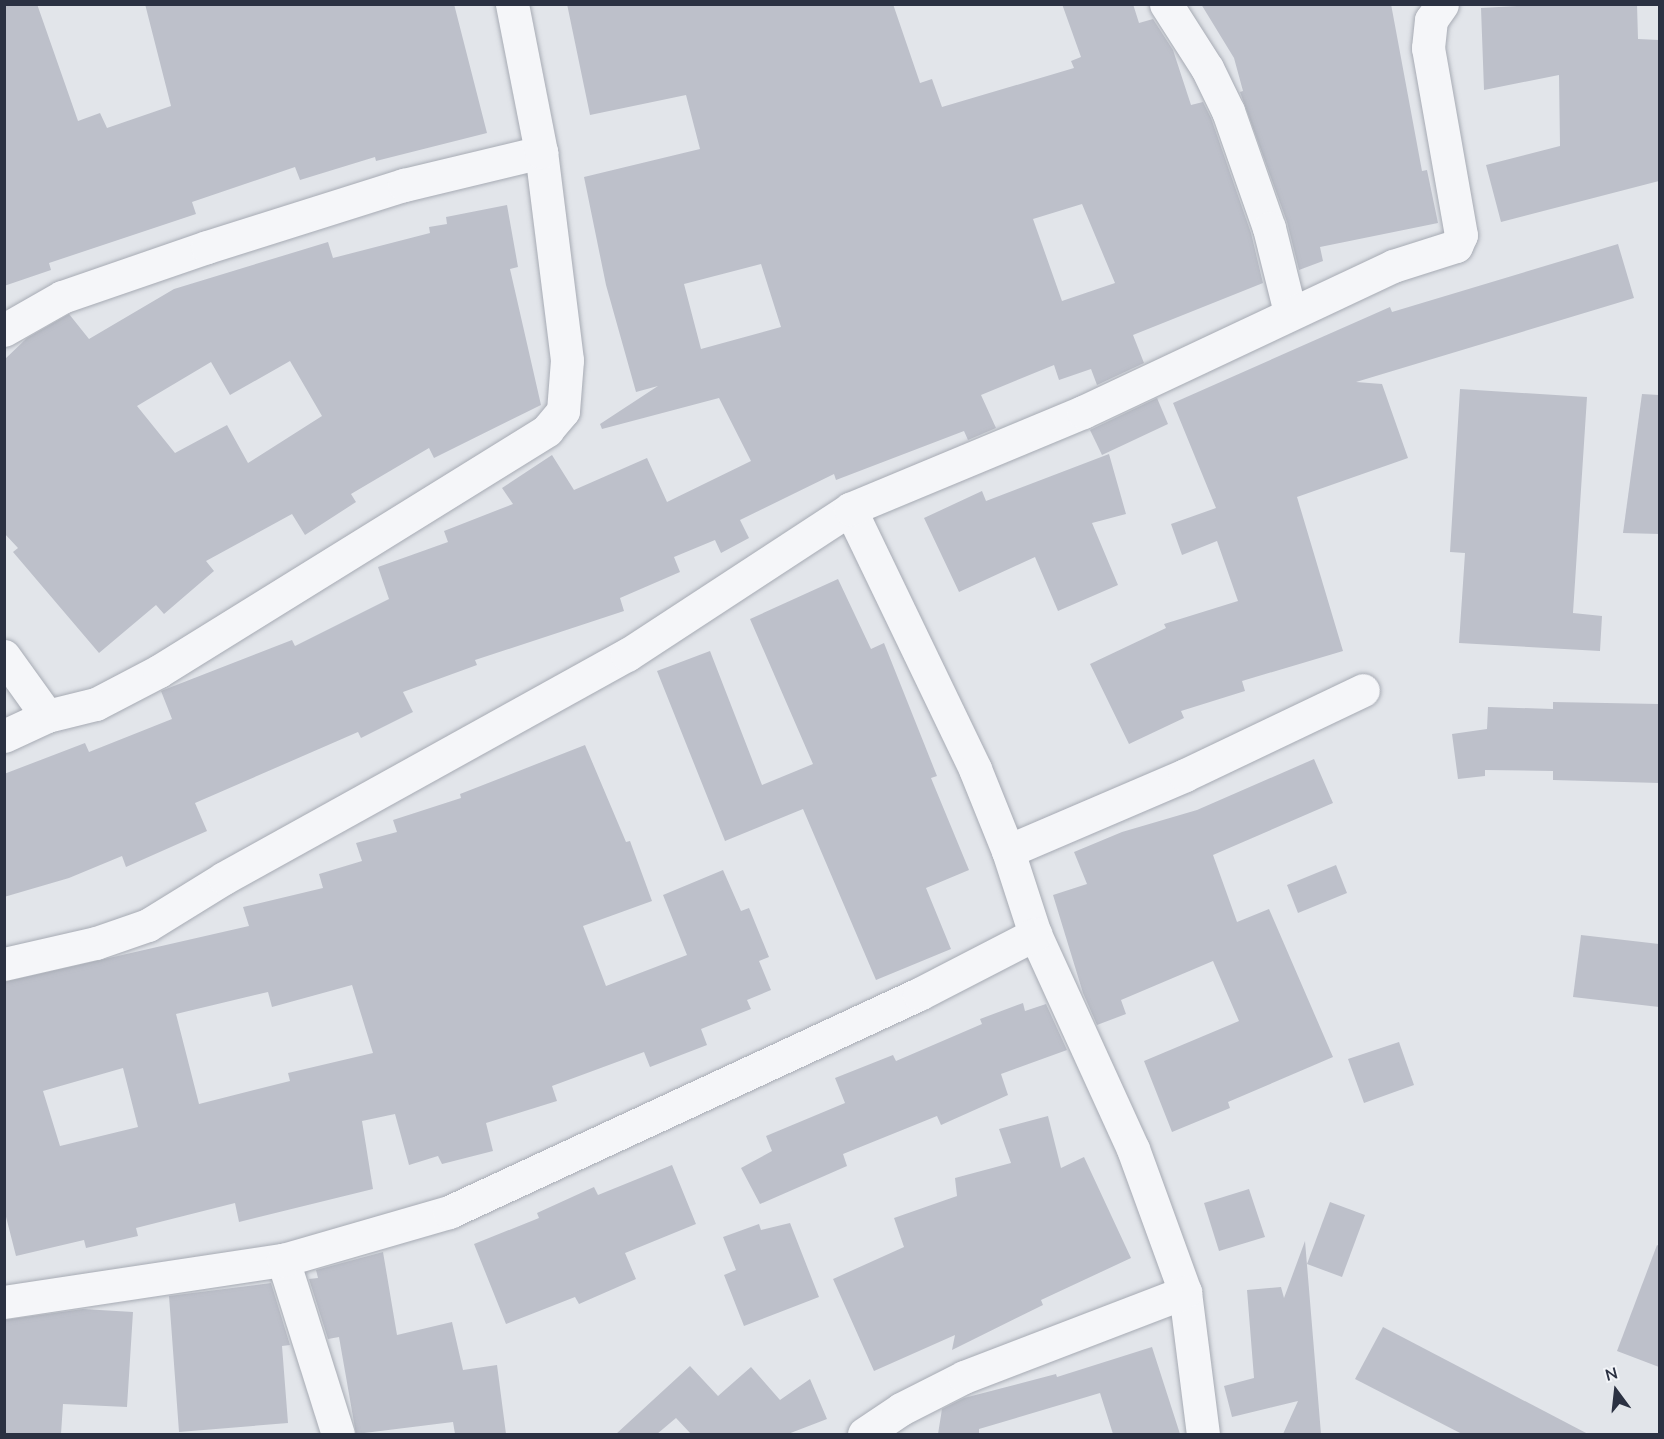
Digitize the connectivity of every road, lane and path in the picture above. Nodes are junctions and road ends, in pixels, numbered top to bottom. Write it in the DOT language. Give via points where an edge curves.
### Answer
graph roads {
  1 [pos="512,4"];
  2 [pos="1166,4"];
  3 [pos="1442,4"];
  4 [pos="542,152"];
  5 [pos="1290,312"];
  6 [pos="4,330"];
  7 [pos="850,509"];
  8 [pos="4,656"];
  9 [pos="1363,690"];
  10 [pos="47,716"];
  11 [pos="4,736"];
  12 [pos="1008,851"];
  13 [pos="1035,934"];
  14 [pos="4,964"];
  15 [pos="283,1260"];
  16 [pos="1185,1292"];
  17 [pos="4,1302"];
  18 [pos="338,1434"];
  19 [pos="864,1434"];
  20 [pos="1203,1434"];
  1 -- 4 [label="street"];
  2 -- 5 [label="street" via="1207,68 1228,111 1269,228"];
  3 -- 5 [label="street" via="1431,20 1428,48 1461,235 1456,246 1393,266"];
  4 -- 6 [label="street" via="404,185 207,247 62,297"];
  4 -- 10 [label="street" via="567,360 562,411 547,430 159,671 96,704"];
  5 -- 7 [label="street" via="1083,412"];
  7 -- 12 [label="street" via="975,769"];
  7 -- 14 [label="street" via="627,655 244,867 148,925 96,943"];
  8 -- 10 [label="street"];
  9 -- 12 [label="street" via="1185,775"];
  10 -- 11 [label="street"];
  12 -- 13 [label="street"];
  13 -- 15 [label="street" via="919,994 448,1212"];
  13 -- 16 [label="street" via="1133,1149"];
  15 -- 17 [label="street"];
  15 -- 18 [label="street"];
  16 -- 19 [label="street" via="964,1377 901,1409"];
  16 -- 20 [label="street"];
}
